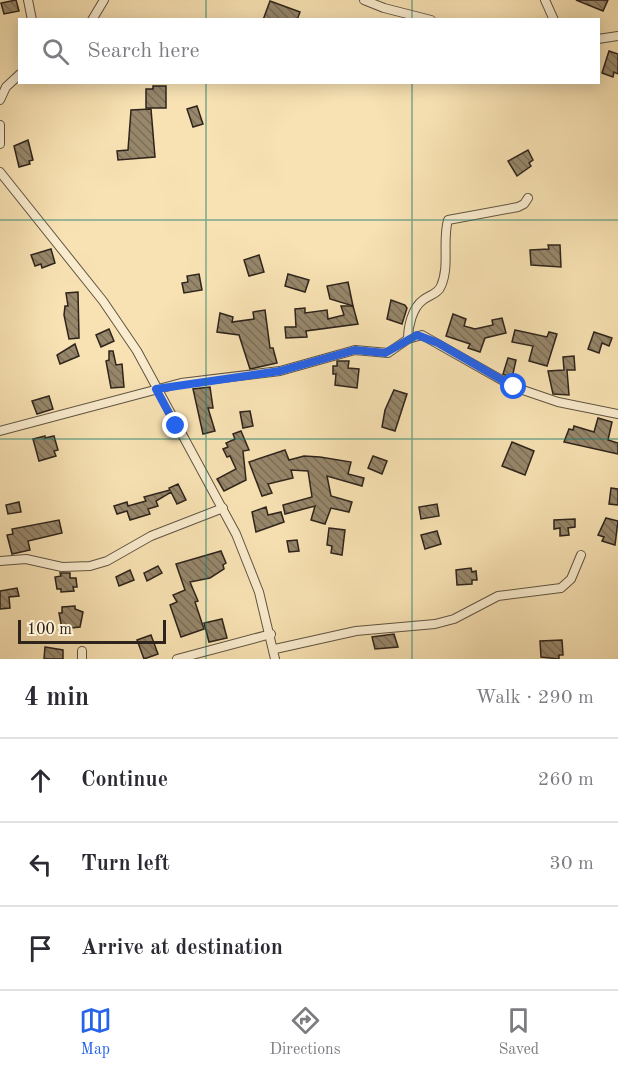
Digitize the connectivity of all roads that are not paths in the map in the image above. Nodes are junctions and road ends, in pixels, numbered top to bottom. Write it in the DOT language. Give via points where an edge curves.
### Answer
graph roads {
  1 [pos="28,0"];
  2 [pos="104,0"];
  3 [pos="364,0"];
  4 [pos="545,0"];
  5 [pos="32,18"];
  6 [pos="93,18"];
  7 [pos="423,18"];
  8 [pos="553,18"];
  9 [pos="618,36"];
  10 [pos="600,39"];
  11 [pos="18,76"];
  12 [pos="0,100"];
  13 [pos="0,125"];
  14 [pos="0,144"];
  15 [pos="0,173"];
  16 [pos="528,198"];
  17 [pos="408,339"];
  18 [pos="156,389"];
  19 [pos="618,414"];
  20 [pos="0,431"];
  21 [pos="223,508"];
  22 [pos="581,555"];
  23 [pos="0,561"];
  24 [pos="271,634"];
  25 [pos="274,649"];
  26 [pos="177,659"];
  27 [pos="275,659"];
  1 -- 5 [label="street"];
  2 -- 6 [label="street"];
  3 -- 7 [label="street"];
  4 -- 8 [label="street"];
  9 -- 10 [label="street"];
  11 -- 12 [label="street"];
  13 -- 14 [label="street"];
  15 -- 18 [label="street" via="118,320"];
  16 -- 17 [label="street" via="518,207 448,220 444,278 440,289 419,303"];
  17 -- 18 [label="street" via="385,353 355,350 280,371"];
  17 -- 19 [label="street" via="422,335 430,338 505,384"];
  18 -- 20 [label="street"];
  18 -- 21 [label="street"];
  21 -- 23 [label="street" via="151,536 107,561 90,566"];
  21 -- 24 [label="street" via="237,534"];
  22 -- 25 [label="street" via="571,579 561,588 498,596 454,619 435,624 383,627"];
  24 -- 25 [label="street"];
  24 -- 26 [label="street"];
  25 -- 27 [label="street"];
}
